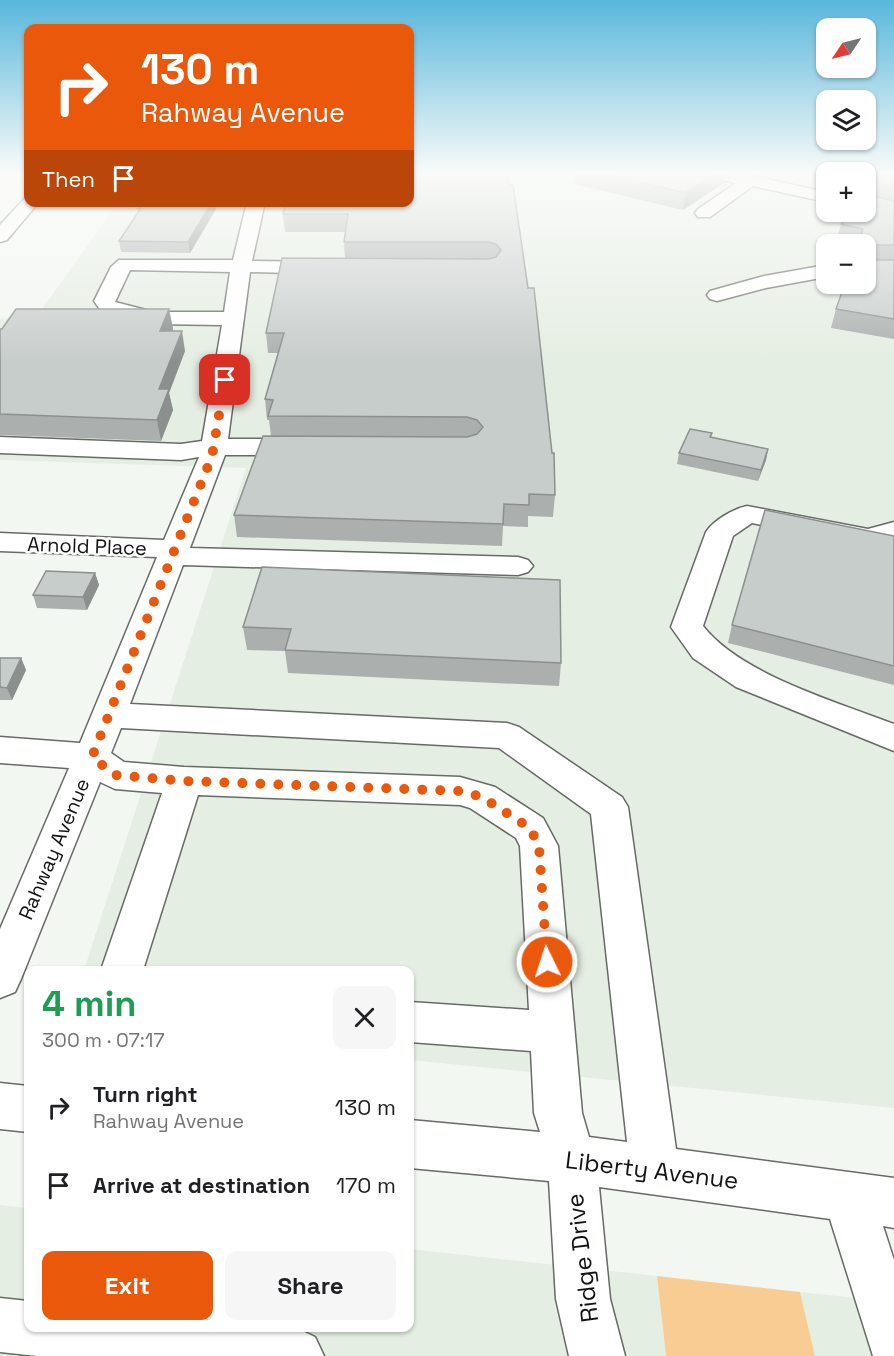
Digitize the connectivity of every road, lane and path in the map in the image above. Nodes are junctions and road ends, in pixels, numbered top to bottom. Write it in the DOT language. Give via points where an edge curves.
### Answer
graph roads {
  1 [pos="251,235"];
  2 [pos="240,268"];
  3 [pos="347,268"];
  4 [pos="816,273"];
  5 [pos="717,295"];
  6 [pos="233,319"];
  7 [pos="0,445"];
  8 [pos="214,447"];
  9 [pos="329,447"];
  10 [pos="894,530"];
  11 [pos="0,542"];
  12 [pos="172,552"];
  13 [pos="518,566"];
  14 [pos="109,715"];
  15 [pos="894,738"];
  16 [pos="0,750"];
  17 [pos="92,757"];
  18 [pos="184,781"];
  19 [pos="123,966"];
  20 [pos="0,979"];
  21 [pos="414,1022"];
  22 [pos="552,1032"];
  23 [pos="0,1106"];
  24 [pos="24,1109"];
  25 [pos="414,1144"];
  26 [pos="572,1159"];
  27 [pos="655,1171"];
  28 [pos="871,1200"];
  29 [pos="0,1325"];
  30 [pos="24,1328"];
  31 [pos="67,1332"];
  32 [pos="894,1341"];
  33 [pos="296,1356"];
  34 [pos="597,1356"];
  1 -- 2 [label="street, Rahway Avenue"];
  2 -- 3 [label="street"];
  2 -- 6 [label="street, Rahway Avenue"];
  2 -- 6 [label="street" via="126,264 104,301 108,307 154,318"];
  4 -- 5 [label="street"];
  6 -- 8 [label="street, Rahway Avenue"];
  7 -- 8 [label="street" via="181,452"];
  8 -- 9 [label="street"];
  8 -- 12 [label="street, Rahway Avenue"];
  10 -- 15 [label="street" via="869,538 747,514 720,532 687,627 704,650 748,679"];
  11 -- 12 [label="street, Arnold Place"];
  12 -- 13 [label="street, Arnold Place"];
  12 -- 14 [label="street, Rahway Avenue"];
  14 -- 17 [label="street, Rahway Avenue"];
  14 -- 27 [label="street" via="507,736 609,807"];
  16 -- 17 [label="street"];
  17 -- 18 [label="street, Ridge Drive" via="115,775"];
  17 -- 20 [label="street, Rahway Avenue"];
  18 -- 19 [label="street"];
  18 -- 22 [label="street, Ridge Drive" via="460,791 482,797 530,828 539,846"];
  21 -- 22 [label="street"];
  22 -- 26 [label="street, Ridge Drive" via="558,1113"];
  23 -- 24 [label="street"];
  25 -- 26 [label="street, Liberty Avenue"];
  26 -- 27 [label="street, Liberty Avenue"];
  26 -- 34 [label="street, Ridge Drive" via="583,1299"];
  27 -- 28 [label="street, Liberty Avenue"];
  28 -- 32 [label="street"];
  29 -- 30 [label="street"];
  31 -- 33 [label="street"];
}
